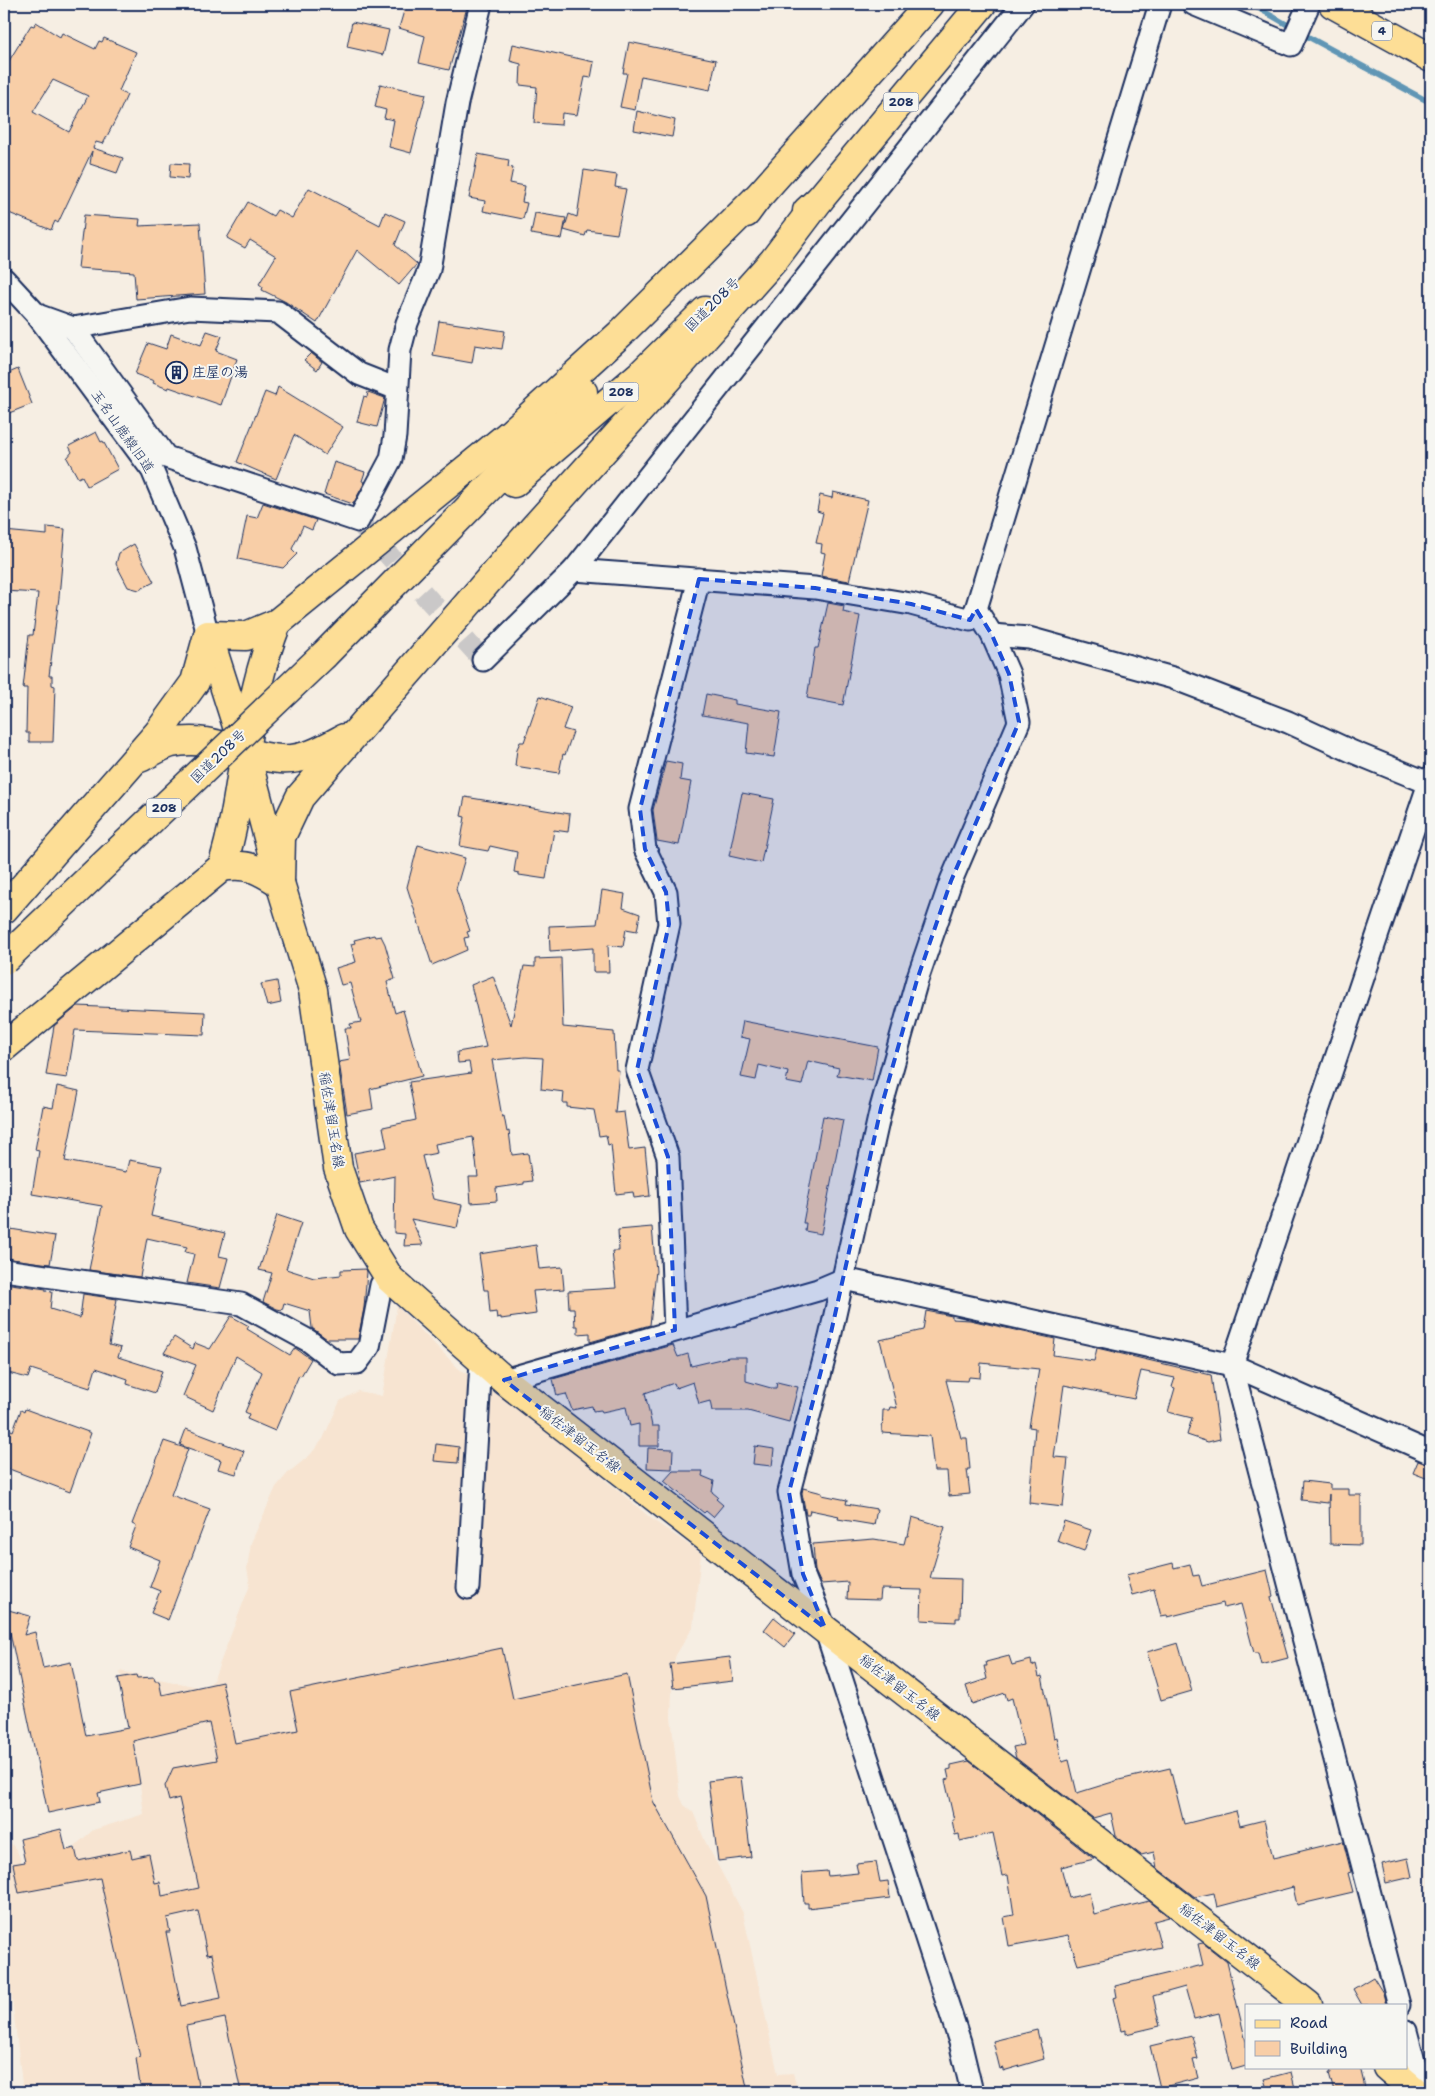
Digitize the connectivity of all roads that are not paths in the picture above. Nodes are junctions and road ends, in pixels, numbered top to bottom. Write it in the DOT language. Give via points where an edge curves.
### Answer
graph roads {
  1 [pos="481,4"];
  2 [pos="930,4"];
  3 [pos="982,4"];
  4 [pos="1023,4"];
  5 [pos="1160,4"];
  6 [pos="1193,4"];
  7 [pos="1309,4"];
  8 [pos="1333,4"];
  9 [pos="1431,58"];
  10 [pos="757,198"];
  11 [pos="820,199"];
  12 [pos="4,279"];
  13 [pos="37,315"];
  14 [pos="73,328"];
  15 [pos="397,389"];
  16 [pos="409,570"];
  17 [pos="574,570"];
  18 [pos="699,579"];
  19 [pos="976,608"];
  20 [pos="277,623"];
  21 [pos="208,635"];
  22 [pos="992,635"];
  23 [pos="484,660"];
  24 [pos="359,730"];
  25 [pos="245,751"];
  26 [pos="136,760"];
  27 [pos="1431,781"];
  28 [pos="222,867"];
  29 [pos="280,883"];
  30 [pos="4,909"];
  31 [pos="4,960"];
  32 [pos="4,1046"];
  33 [pos="4,1270"];
  34 [pos="390,1278"];
  35 [pos="844,1279"];
  36 [pos="675,1330"];
  37 [pos="481,1361"];
  38 [pos="1232,1365"];
  39 [pos="504,1380"];
  40 [pos="1431,1453"];
  41 [pos="468,1588"];
  42 [pos="825,1628"];
  43 [pos="1307,2004"];
  44 [pos="1399,2004"];
  45 [pos="1408,2039"];
  46 [pos="1388,2068"];
  47 [pos="972,2092"];
  48 [pos="1416,2092"];
  49 [pos="1422,2092"];
  1 -- 15 [label="street" via="455,112 429,270 407,323 400,350"];
  2 -- 10 [label="main road, 国道208号 / 208"];
  3 -- 11 [label="main road, 国道208号 / 208"];
  4 -- 17 [label="street"];
  5 -- 19 [label="street"];
  6 -- 7 [label="street" via="1291,45"];
  8 -- 9 [label="main road, 4"];
  10 -- 16 [label="main road, 国道208号 / 208" via="715,257 489,484"];
  10 -- 20 [label="main road" via="620,334 512,432"];
  11 -- 16 [label="main road, 国道208号 / 208" via="763,251 642,373"];
  11 -- 24 [label="main road" via="774,260 533,529"];
  12 -- 13 [label="street, 玉名山鹿線旧道"];
  13 -- 14 [label="street"];
  13 -- 21 [label="street, 玉名山鹿線旧道" via="152,470 185,548"];
  14 -- 15 [label="street" via="190,308 278,312 360,374"];
  14 -- 15 [label="street" via="166,457 358,521 391,459"];
  16 -- 31 [label="main road, 国道208号 / 208, bridge"];
  17 -- 18 [label="street"];
  17 -- 23 [label="street"];
  18 -- 19 [label="street" via="815,588 911,604 970,620"];
  18 -- 36 [label="street" via="640,809 645,849 666,892 669,924 637,1070 668,1157"];
  19 -- 22 [label="street"];
  20 -- 21 [label="main road" via="246,636"];
  20 -- 25 [label="main road" via="264,657"];
  21 -- 25 [label="main road, 稲佐津留玉名線"];
  21 -- 26 [label="main road" via="195,682"];
  22 -- 27 [label="street" via="1030,638 1173,678"];
  22 -- 35 [label="street" via="1009,674 1019,722 951,881 917,980 881,1108"];
  24 -- 25 [label="main road" via="314,755 280,759"];
  24 -- 29 [label="main road" via="300,798 281,837"];
  25 -- 26 [label="main road" via="211,741 189,741 169,744"];
  25 -- 28 [label="main road" via="234,822"];
  25 -- 29 [label="main road, 稲佐津留玉名線"];
  26 -- 30 [label="main road"];
  27 -- 38 [label="street"];
  28 -- 29 [label="main road" via="239,864 256,868"];
  28 -- 32 [label="main road"];
  29 -- 34 [label="main road, 稲佐津留玉名線" via="313,990 338,1168 359,1230"];
  33 -- 34 [label="street" via="241,1304 309,1341 339,1364 357,1363 370,1347 381,1285"];
  34 -- 37 [label="main road, 稲佐津留玉名線"];
  35 -- 36 [label="street" via="818,1290"];
  35 -- 38 [label="street"];
  35 -- 42 [label="street" via="789,1492 803,1574"];
  36 -- 39 [label="street"];
  37 -- 39 [label="main road, 稲佐津留玉名線"];
  37 -- 41 [label="street"];
  38 -- 40 [label="street"];
  38 -- 44 [label="street"];
  39 -- 42 [label="main road, 稲佐津留玉名線"];
  42 -- 43 [label="main road, 稲佐津留玉名線"];
  42 -- 47 [label="street" via="960,2042"];
  45 -- 49 [label="street"];
  46 -- 48 [label="main road"];
}
